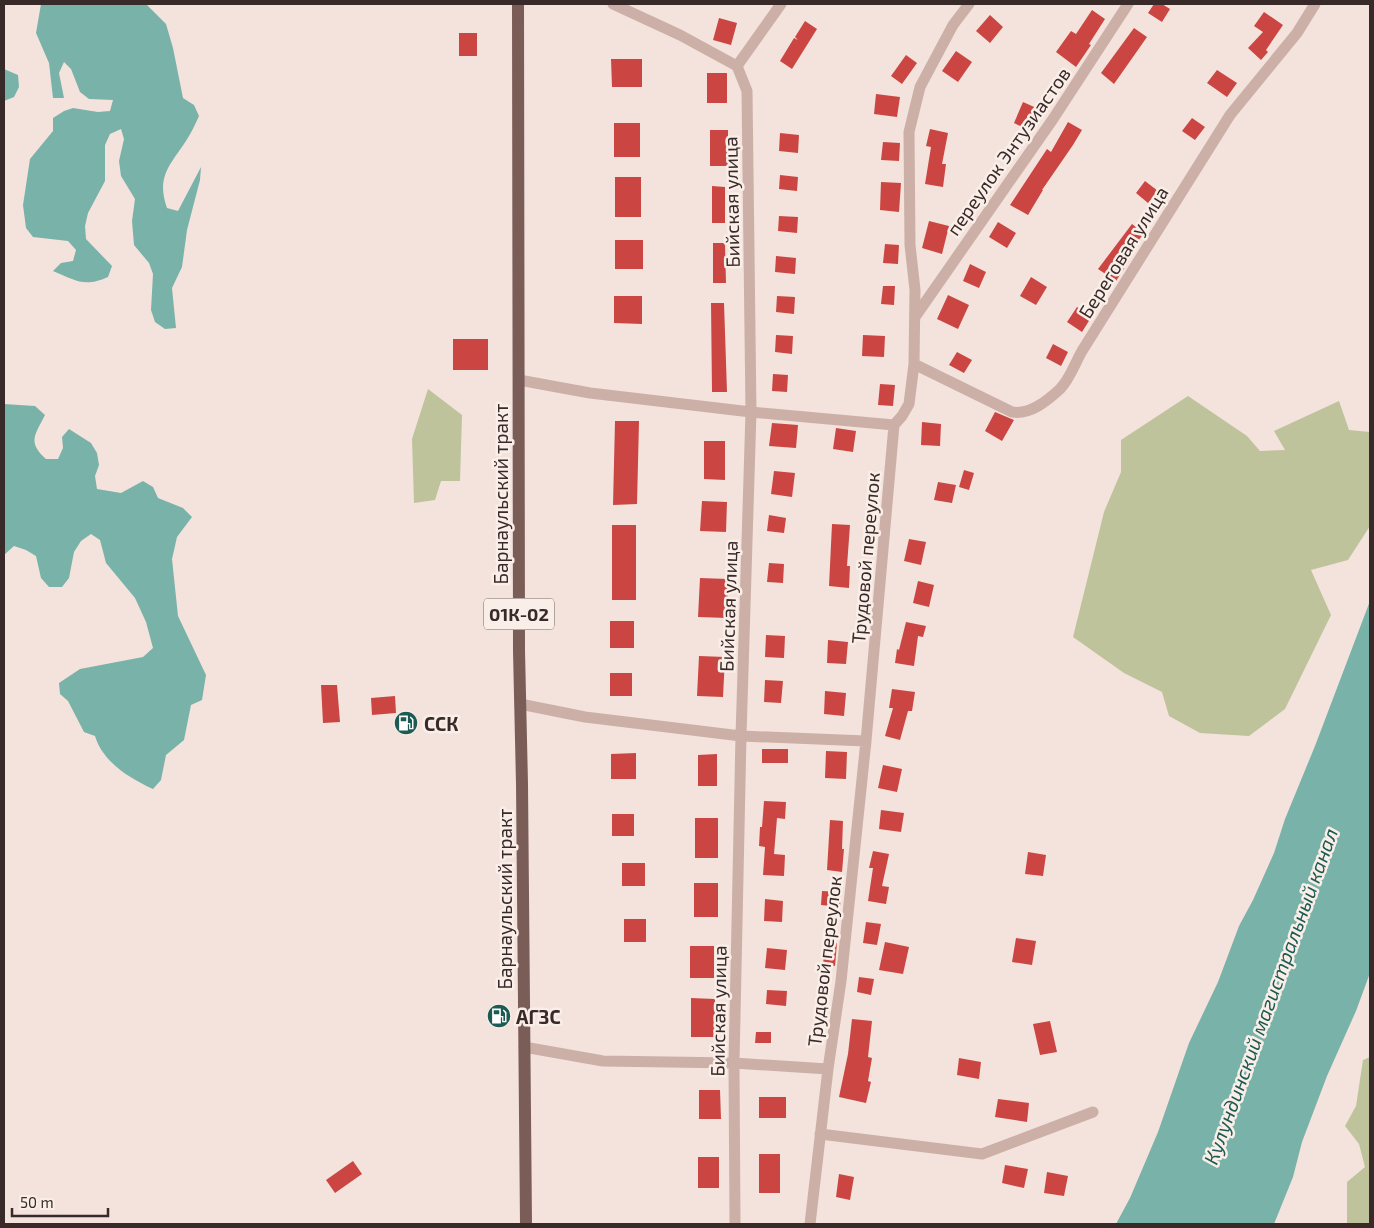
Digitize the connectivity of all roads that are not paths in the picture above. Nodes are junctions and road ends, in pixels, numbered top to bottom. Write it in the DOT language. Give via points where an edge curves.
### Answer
graph roads {
  1 [pos="518,4"];
  2 [pos="613,4"];
  3 [pos="781,4"];
  4 [pos="969,4"];
  5 [pos="1128,4"];
  6 [pos="1316,4"];
  7 [pos="737,66"];
  8 [pos="915,317"];
  9 [pos="914,364"];
  10 [pos="518,380"];
  11 [pos="751,412"];
  12 [pos="894,425"];
  13 [pos="520,704"];
  14 [pos="741,736"];
  15 [pos="866,741"];
  16 [pos="524,1047"];
  17 [pos="734,1063"];
  18 [pos="828,1069"];
  19 [pos="1093,1112"];
  20 [pos="820,1134"];
  21 [pos="526,1224"];
  22 [pos="735,1224"];
  23 [pos="810,1224"];
  1 -- 10 [label="main road, Барнаульский тракт / 01К-02"];
  2 -- 7 [label="street"];
  3 -- 7 [label="street"];
  4 -- 8 [label="street" via="953,25 920,87 909,132 910,245"];
  5 -- 8 [label="street, переулок Энтузиастов" via="1053,119"];
  6 -- 9 [label="street, Береговая улица" via="1297,33 1230,116 1060,388 1030,412 1021,414"];
  7 -- 11 [label="street, Бийская улица" via="747,91"];
  8 -- 9 [label="street"];
  9 -- 12 [label="street" via="909,404"];
  10 -- 11 [label="street" via="590,393"];
  10 -- 13 [label="main road, Барнаульский тракт / 01К-02"];
  11 -- 12 [label="street"];
  11 -- 14 [label="street, Бийская улица"];
  12 -- 15 [label="street, Трудовой переулок"];
  13 -- 14 [label="street" via="585,717"];
  13 -- 16 [label="main road, Барнаульский тракт / 01К-02"];
  14 -- 15 [label="street"];
  14 -- 17 [label="street, Бийская улица"];
  15 -- 18 [label="street, Трудовой переулок" via="841,981"];
  16 -- 17 [label="street" via="603,1061"];
  16 -- 21 [label="main road, Барнаульский тракт / 01К-02"];
  17 -- 18 [label="street"];
  17 -- 22 [label="street, Бийская улица"];
  18 -- 20 [label="street, Трудовой переулок"];
  19 -- 20 [label="street" via="982,1154"];
  20 -- 23 [label="street, Трудовой переулок"];
}
